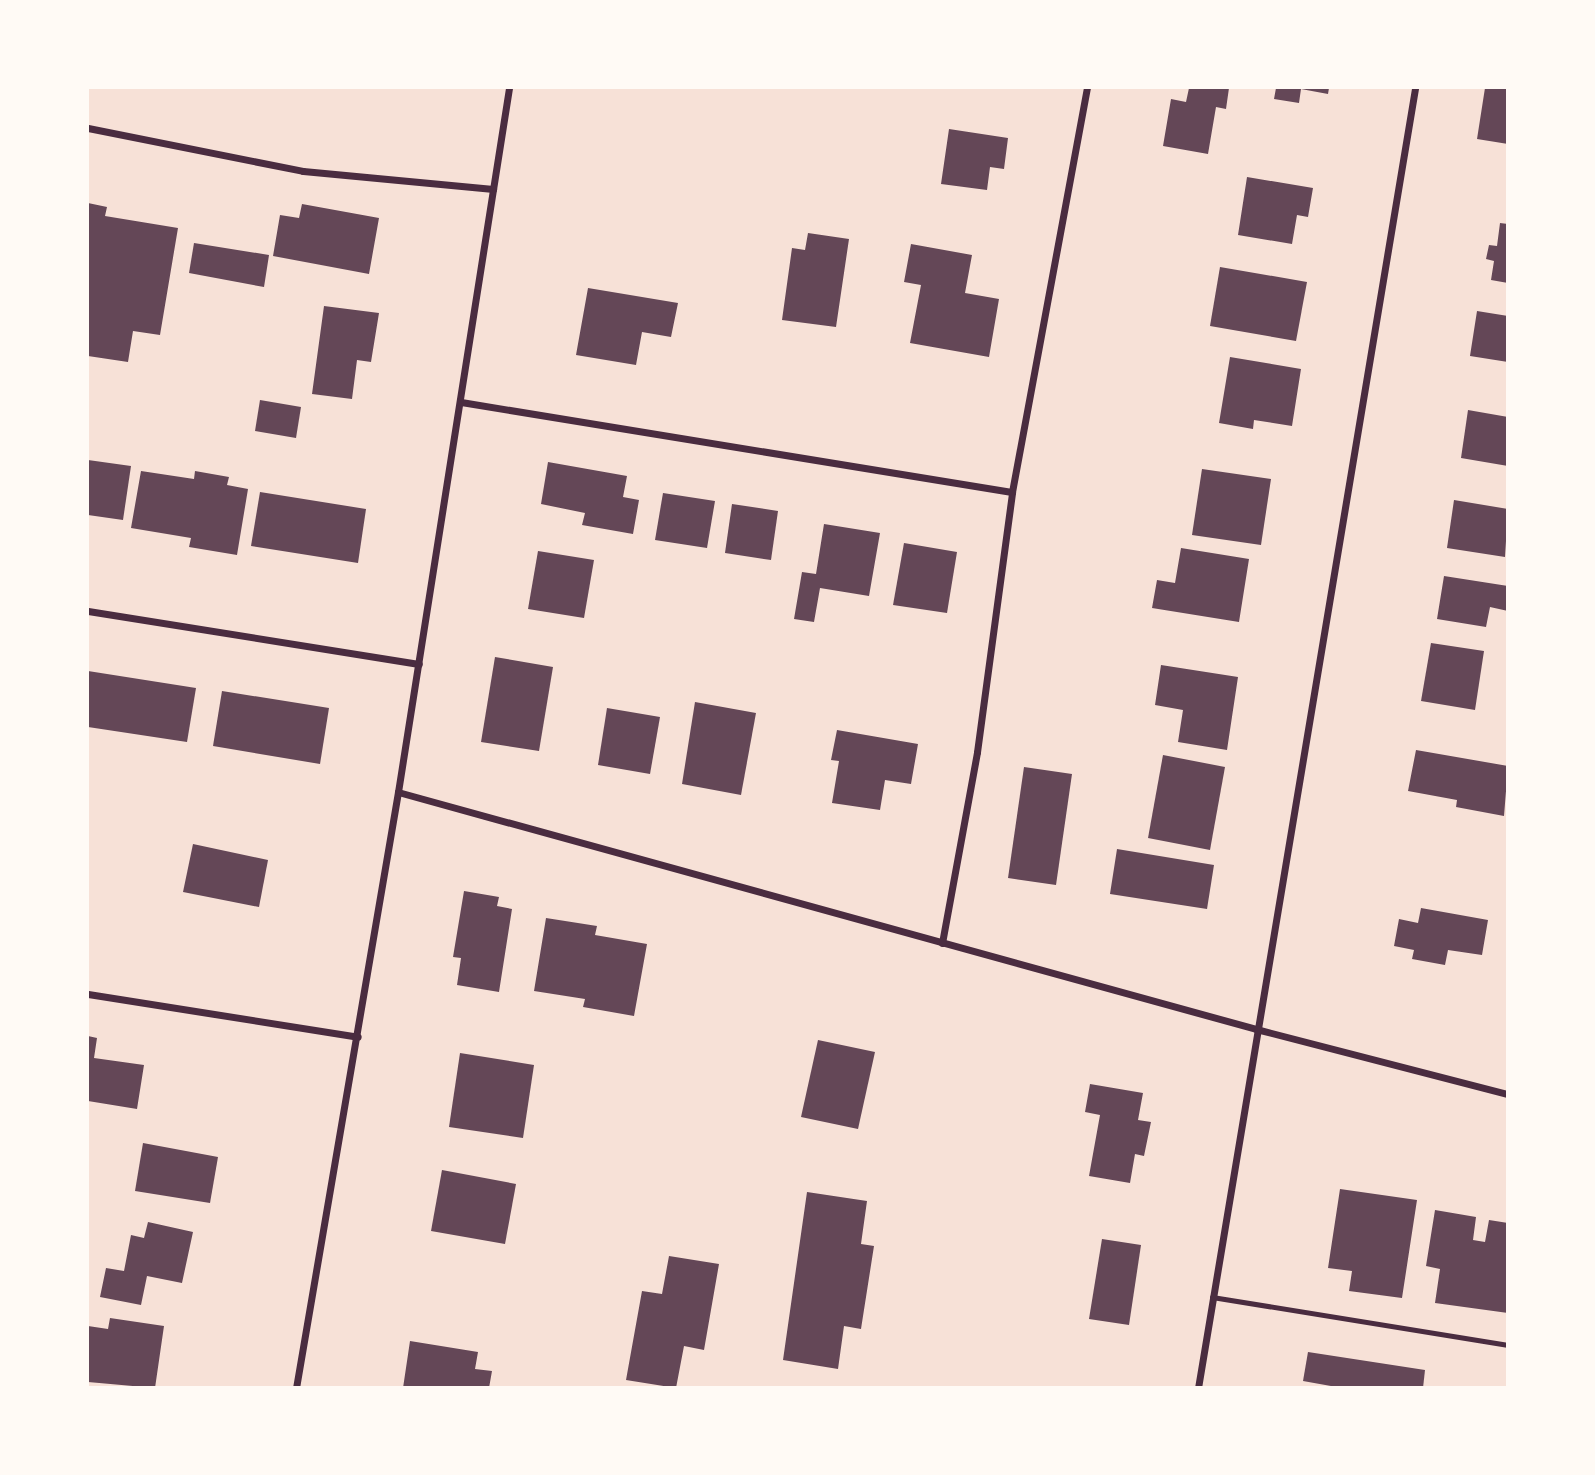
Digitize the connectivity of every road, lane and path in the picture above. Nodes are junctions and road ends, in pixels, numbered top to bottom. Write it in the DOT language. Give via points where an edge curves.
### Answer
graph roads {
  1 [pos="509,88"];
  2 [pos="1087,88"];
  3 [pos="1415,88"];
  4 [pos="88,128"];
  5 [pos="493,189"];
  6 [pos="461,402"];
  7 [pos="1012,492"];
  8 [pos="88,611"];
  9 [pos="419,664"];
  10 [pos="398,792"];
  11 [pos="942,943"];
  12 [pos="88,994"];
  13 [pos="1256,1029"];
  14 [pos="358,1037"];
  15 [pos="1507,1094"];
  16 [pos="1212,1297"];
  17 [pos="1507,1345"];
  18 [pos="296,1388"];
  19 [pos="1198,1388"];
  1 -- 5 [label="street"];
  2 -- 7 [label="street"];
  3 -- 13 [label="street"];
  4 -- 5 [label="street" via="303,171"];
  5 -- 6 [label="street"];
  6 -- 7 [label="street"];
  6 -- 9 [label="street"];
  7 -- 11 [label="street" via="977,752"];
  8 -- 9 [label="street"];
  9 -- 10 [label="street"];
  10 -- 11 [label="street"];
  10 -- 14 [label="street"];
  11 -- 13 [label="street"];
  12 -- 14 [label="street"];
  13 -- 15 [label="street"];
  13 -- 16 [label="street"];
  14 -- 18 [label="street"];
  16 -- 17 [label="lane"];
  16 -- 19 [label="street"];
}
